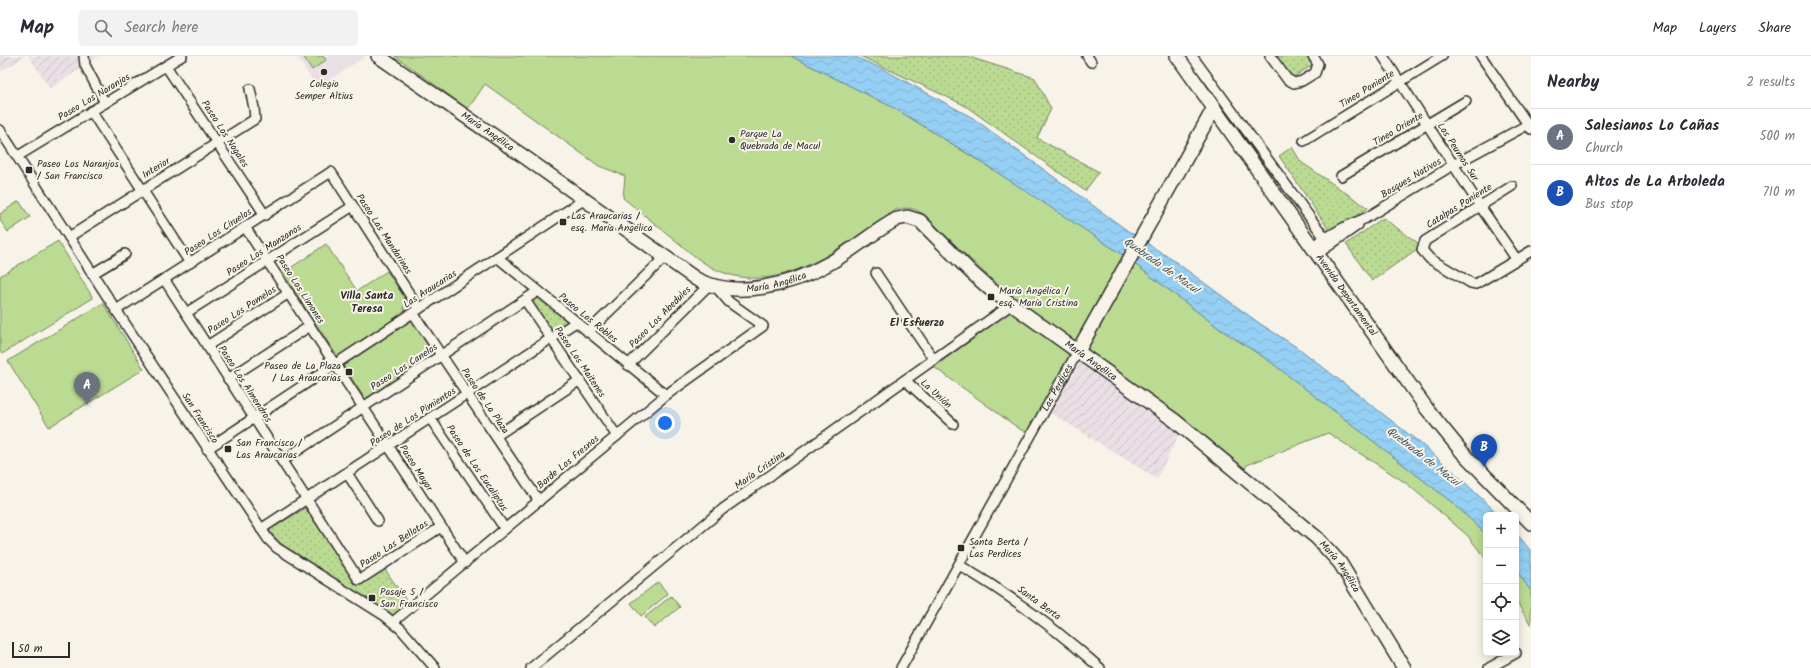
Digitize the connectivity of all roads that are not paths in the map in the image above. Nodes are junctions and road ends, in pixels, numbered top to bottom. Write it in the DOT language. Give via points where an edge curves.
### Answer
graph roads {
  1 [pos="84,56"];
  2 [pos="182,56"];
  3 [pos="378,56"];
  4 [pos="1176,56"];
  5 [pos="1192,56"];
  6 [pos="1270,56"];
  7 [pos="1313,56"];
  8 [pos="1383,56"];
  9 [pos="1442,56"];
  10 [pos="1481,56"];
  11 [pos="166,66"];
  12 [pos="1399,82"];
  13 [pos="250,89"];
  14 [pos="1466,101"];
  15 [pos="105,103"];
  16 [pos="1214,108"];
  17 [pos="91,112"];
  18 [pos="1428,125"];
  19 [pos="1530,126"];
  20 [pos="0,130"];
  21 [pos="1304,141"];
  22 [pos="217,142"];
  23 [pos="18,156"];
  24 [pos="1453,165"];
  25 [pos="331,172"];
  26 [pos="1342,176"];
  27 [pos="1512,186"];
  28 [pos="142,190"];
  29 [pos="585,199"];
  30 [pos="353,206"];
  31 [pos="1480,206"];
  32 [pos="265,214"];
  33 [pos="246,227"];
  34 [pos="69,237"];
  35 [pos="1327,242"];
  36 [pos="1314,250"];
  37 [pos="1531,251"];
  38 [pos="125,254"];
  39 [pos="665,256"];
  40 [pos="497,257"];
  41 [pos="1517,260"];
  42 [pos="268,261"];
  43 [pos="190,263"];
  44 [pos="876,273"];
  45 [pos="92,274"];
  46 [pos="164,279"];
  47 [pos="712,286"];
  48 [pos="538,291"];
  49 [pos="289,293"];
  50 [pos="525,300"];
  51 [pos="1012,304"];
  52 [pos="116,310"];
  53 [pos="416,311"];
  54 [pos="186,313"];
  55 [pos="576,322"];
  56 [pos="310,326"];
  57 [pos="763,326"];
  58 [pos="588,332"];
  59 [pos="551,339"];
  60 [pos="207,346"];
  61 [pos="1078,351"];
  62 [pos="442,355"];
  63 [pos="934,360"];
  64 [pos="336,364"];
  65 [pos="628,365"];
  66 [pos="228,379"];
  67 [pos="580,380"];
  68 [pos="905,380"];
  69 [pos="467,394"];
  70 [pos="666,395"];
  71 [pos="363,407"];
  72 [pos="254,418"];
  73 [pos="430,418"];
  74 [pos="952,424"];
  75 [pos="496,436"];
  76 [pos="617,436"];
  77 [pos="388,446"];
  78 [pos="207,449"];
  79 [pos="282,461"];
  80 [pos="347,473"];
  81 [pos="307,499"];
  82 [pos="539,501"];
  83 [pos="378,521"];
  84 [pos="1531,523"];
  85 [pos="441,527"];
  86 [pos="261,529"];
  87 [pos="505,529"];
  88 [pos="465,563"];
  89 [pos="959,565"];
  90 [pos="359,580"];
  91 [pos="393,622"];
  92 [pos="1510,656"];
  93 [pos="435,668"];
  94 [pos="531,668"];
  95 [pos="901,668"];
  96 [pos="1100,668"];
  97 [pos="1404,668"];
  98 [pos="1490,668"];
  1 -- 15 [label="street" via="85,65"];
  2 -- 11 [label="street, Paseo Los Naranjos"];
  3 -- 29 [label="street, María Angélica"];
  4 -- 16 [label="street, Avenida Departamental"];
  5 -- 35 [label="street, Avenida Departamental"];
  6 -- 7 [label="street" via="1287,79 1294,83 1315,73 1318,64"];
  8 -- 12 [label="street, Los Peumos Sur"];
  9 -- 12 [label="street, Tineo Poniente"];
  10 -- 19 [label="street"];
  11 -- 15 [label="street, Paseo Los Naranjos"];
  11 -- 22 [label="street, Paseo Los Nogales"];
  12 -- 18 [label="street, Los Peumos Sur"];
  12 -- 21 [label="street, Tineo Poniente"];
  13 -- 22 [label="street, Interior" via="254,119"];
  14 -- 18 [label="street, Tineo Oriente"];
  15 -- 17 [label="street, Paseo Los Naranjos"];
  16 -- 36 [label="street, Avenida Departamental"];
  16 -- 61 [label="street, Las Perdices"];
  17 -- 23 [label="street, Paseo Los Naranjos"];
  17 -- 28 [label="street"];
  18 -- 24 [label="street, Los Peumos Sur"];
  18 -- 26 [label="street, Tineo Oriente"];
  19 -- 24 [label="street, Bosques Nativos"];
  20 -- 23 [label="street, San Francisco"];
  22 -- 28 [label="street, Interior"];
  22 -- 32 [label="street, Paseo Los Nogales"];
  23 -- 34 [label="street, San Francisco"];
  24 -- 31 [label="street, Los Peumos Sur"];
  24 -- 35 [label="street, Bosques Nativos"];
  25 -- 30 [label="street, Paseo Las Mandarinas"];
  25 -- 32 [label="street, Paseo Los Ciruelos"];
  27 -- 31 [label="street, Catalpas Poniente"];
  28 -- 34 [label="street, Interior"];
  28 -- 43 [label="street"];
  29 -- 39 [label="street, María Angélica"];
  29 -- 40 [label="street, Las Araucarias"];
  30 -- 42 [label="street, Paseo Los Manzanos"];
  30 -- 53 [label="street, Paseo Las Mandarinas"];
  31 -- 41 [label="street, Los Peumos Sur"];
  31 -- 41 [label="street, Catalpas Poniente" via="1425,241 1422,246 1424,253 1471,283 1480,283"];
  32 -- 33 [label="street, Paseo Los Ciruelos"];
  33 -- 42 [label="street, Paseo Los Limones"];
  33 -- 43 [label="street, Paseo Los Ciruelos"];
  34 -- 45 [label="street, San Francisco"];
  35 -- 36 [label="street, Bosques Nativos"];
  36 -- 84 [label="street, Avenida Departamental" via="1439,424 1474,465"];
  37 -- 41 [label="street"];
  38 -- 45 [label="street"];
  39 -- 47 [label="street, María Angélica" via="696,279"];
  39 -- 58 [label="street"];
  40 -- 48 [label="street, Paseo Los Robles"];
  40 -- 53 [label="street, Las Araucarias"];
  42 -- 49 [label="street, Paseo Los Limones"];
  42 -- 54 [label="street, Paseo Los Manzanos"];
  43 -- 46 [label="street, Paseo Los Ciruelos"];
  44 -- 63 [label="street"];
  45 -- 52 [label="street, San Francisco"];
  46 -- 52 [label="street, Paseo Los Ciruelos"];
  46 -- 54 [label="street, Paseo Los Almendros"];
  47 -- 51 [label="street, María Angélica" via="758,287 805,275 839,258 893,221 907,217 916,218 923,223 972,273"];
  47 -- 57 [label="street, María Angélica" via="729,302"];
  47 -- 65 [label="street, Paseo Los Abedules"];
  48 -- 50 [label="street, Paseo Los Canelos"];
  48 -- 55 [label="street, Paseo Los Robles"];
  49 -- 56 [label="street, Paseo Los Limones"];
  49 -- 60 [label="street, Paseo Los Pomelos"];
  50 -- 59 [label="street, Paseo Los Maitenes"];
  50 -- 62 [label="street, Paseo Los Canelos"];
  51 -- 61 [label="street, María Angélica"];
  51 -- 63 [label="street, María Cristina"];
  52 -- 78 [label="street, San Francisco"];
  53 -- 62 [label="street, Paseo de La Plaza"];
  53 -- 64 [label="street, Las Araucarias"];
  54 -- 60 [label="street, Paseo Los Almendros"];
  55 -- 58 [label="street, Paseo Los Robles"];
  55 -- 59 [label="street, Paseo de Los Pimientos"];
  56 -- 64 [label="street, Paseo Los Limones"];
  56 -- 66 [label="street"];
  57 -- 70 [label="street, Borde Los Fresnos"];
  58 -- 65 [label="street, Paseo Los Robles"];
  59 -- 67 [label="street, Paseo Los Maitenes"];
  59 -- 69 [label="street, Paseo de Los Pimientos"];
  60 -- 66 [label="street, Paseo Los Almendros"];
  61 -- 89 [label="street, Las Perdices"];
  61 -- 97 [label="street, María Angélica" via="1189,432 1326,546 1346,571"];
  62 -- 69 [label="street, Paseo de La Plaza"];
  62 -- 71 [label="street, Paseo Los Canelos"];
  63 -- 68 [label="street, María Cristina"];
  64 -- 71 [label="street, Paseo Mayor"];
  64 -- 72 [label="street, Las Araucarias"];
  65 -- 70 [label="street, Paseo Los Robles"];
  66 -- 72 [label="street, Paseo Los Almendros"];
  67 -- 75 [label="street"];
  67 -- 76 [label="street, Paseo Los Maitenes"];
  68 -- 74 [label="street, La Unión"];
  68 -- 94 [label="street, María Cristina" via="723,509"];
  69 -- 73 [label="street, Paseo de Los Pimientos"];
  69 -- 75 [label="street, Paseo de La Plaza"];
  70 -- 76 [label="street, Borde Los Fresnos"];
  71 -- 77 [label="street, Paseo Mayor"];
  71 -- 79 [label="street, Paseo Los Canelos"];
  72 -- 78 [label="street, Las Araucarias"];
  72 -- 79 [label="street, Paseo Los Almendros"];
  73 -- 77 [label="street, Paseo de Los Pimientos"];
  73 -- 87 [label="street, Paseo de Los Eucaliptus"];
  75 -- 82 [label="street, Paseo de La Plaza"];
  76 -- 82 [label="street, Borde Los Fresnos"];
  77 -- 80 [label="street, Paseo de Los Pimientos"];
  77 -- 85 [label="street, Paseo Mayor"];
  78 -- 86 [label="street, San Francisco"];
  79 -- 81 [label="street, Paseo Los Almendros"];
  80 -- 81 [label="street, Paseo de Los Pimientos"];
  80 -- 83 [label="street"];
  81 -- 86 [label="street, Paseo de Los Pimientos"];
  81 -- 90 [label="street, Paseo Los Almendros"];
  82 -- 87 [label="street, Borde Los Fresnos"];
  85 -- 88 [label="street, Paseo Mayor"];
  85 -- 90 [label="street, Paseo Las Bellotas"];
  86 -- 91 [label="street, San Francisco" via="278,548"];
  87 -- 88 [label="street, Borde Los Fresnos"];
  88 -- 91 [label="street, Borde Los Fresnos"];
  89 -- 95 [label="street, Las Perdices"];
  89 -- 96 [label="street, Santa Berta" via="1022,604"];
  91 -- 93 [label="street, San Francisco"];
  92 -- 98 [label="street"];
}
